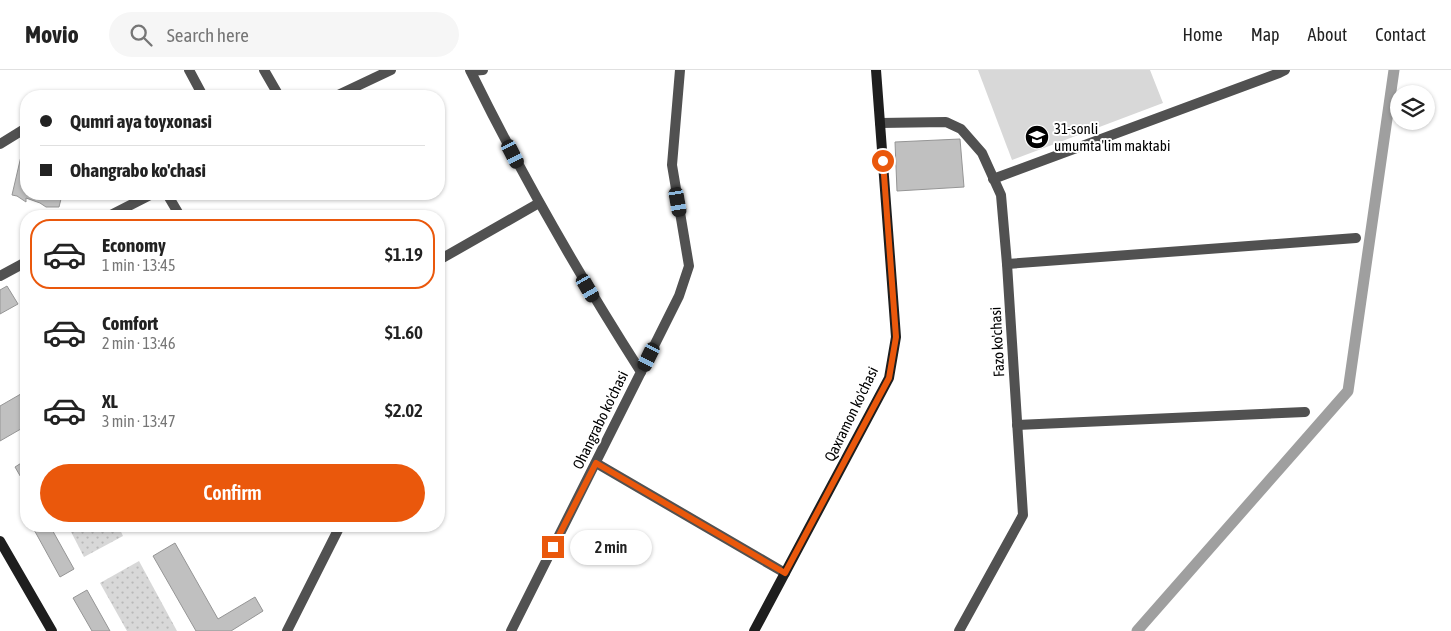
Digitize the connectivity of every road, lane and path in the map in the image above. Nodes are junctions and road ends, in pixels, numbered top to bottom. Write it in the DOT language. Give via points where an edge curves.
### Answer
graph roads {
  1 [pos="188,70"];
  2 [pos="264,70"];
  3 [pos="391,70"];
  4 [pos="470,70"];
  5 [pos="483,70"];
  6 [pos="680,70"];
  7 [pos="876,70"];
  8 [pos="1284,70"];
  9 [pos="200,90"];
  10 [pos="275,90"];
  11 [pos="349,90"];
  12 [pos="880,123"];
  13 [pos="20,132"];
  14 [pos="0,144"];
  15 [pos="993,179"];
  16 [pos="140,200"];
  17 [pos="539,203"];
  18 [pos="121,210"];
  19 [pos="1356,238"];
  20 [pos="445,257"];
  21 [pos="1007,264"];
  22 [pos="20,265"];
  23 [pos="0,276"];
  24 [pos="641,372"];
  25 [pos="1305,412"];
  26 [pos="1016,425"];
  27 [pos="596,463"];
  28 [pos="337,532"];
  29 [pos="0,542"];
  30 [pos="785,573"];
  31 [pos="52,631"];
  32 [pos="288,631"];
  33 [pos="510,631"];
  34 [pos="754,631"];
  35 [pos="959,631"];
  1 -- 9 [label="street"];
  2 -- 10 [label="street"];
  3 -- 11 [label="street"];
  4 -- 5 [label="street"];
  4 -- 17 [label="street, Ohangrabo ko'chasi"];
  6 -- 24 [label="street" via="672,165 689,266 679,296"];
  7 -- 12 [label="street, Qaxramon ko'chasi"];
  8 -- 15 [label="street"];
  12 -- 15 [label="street, Fazo ko'chasi" via="946,122 961,129 982,153"];
  12 -- 30 [label="street, Qaxramon ko'chasi" via="896,337 889,378"];
  13 -- 14 [label="street"];
  15 -- 21 [label="street, Fazo ko'chasi" via="1001,196"];
  16 -- 18 [label="street"];
  17 -- 20 [label="street"];
  17 -- 24 [label="street, Ohangrabo ko'chasi"];
  19 -- 21 [label="street"];
  21 -- 26 [label="street, Fazo ko'chasi"];
  22 -- 23 [label="street"];
  24 -- 27 [label="street, Ohangrabo ko'chasi"];
  25 -- 26 [label="street"];
  26 -- 35 [label="street, Fazo ko'chasi" via="1023,515"];
  27 -- 30 [label="street"];
  27 -- 33 [label="street, Ohangrabo ko'chasi"];
  28 -- 32 [label="street"];
  29 -- 31 [label="street"];
  30 -- 34 [label="street, Qaxramon ko'chasi"];
}
